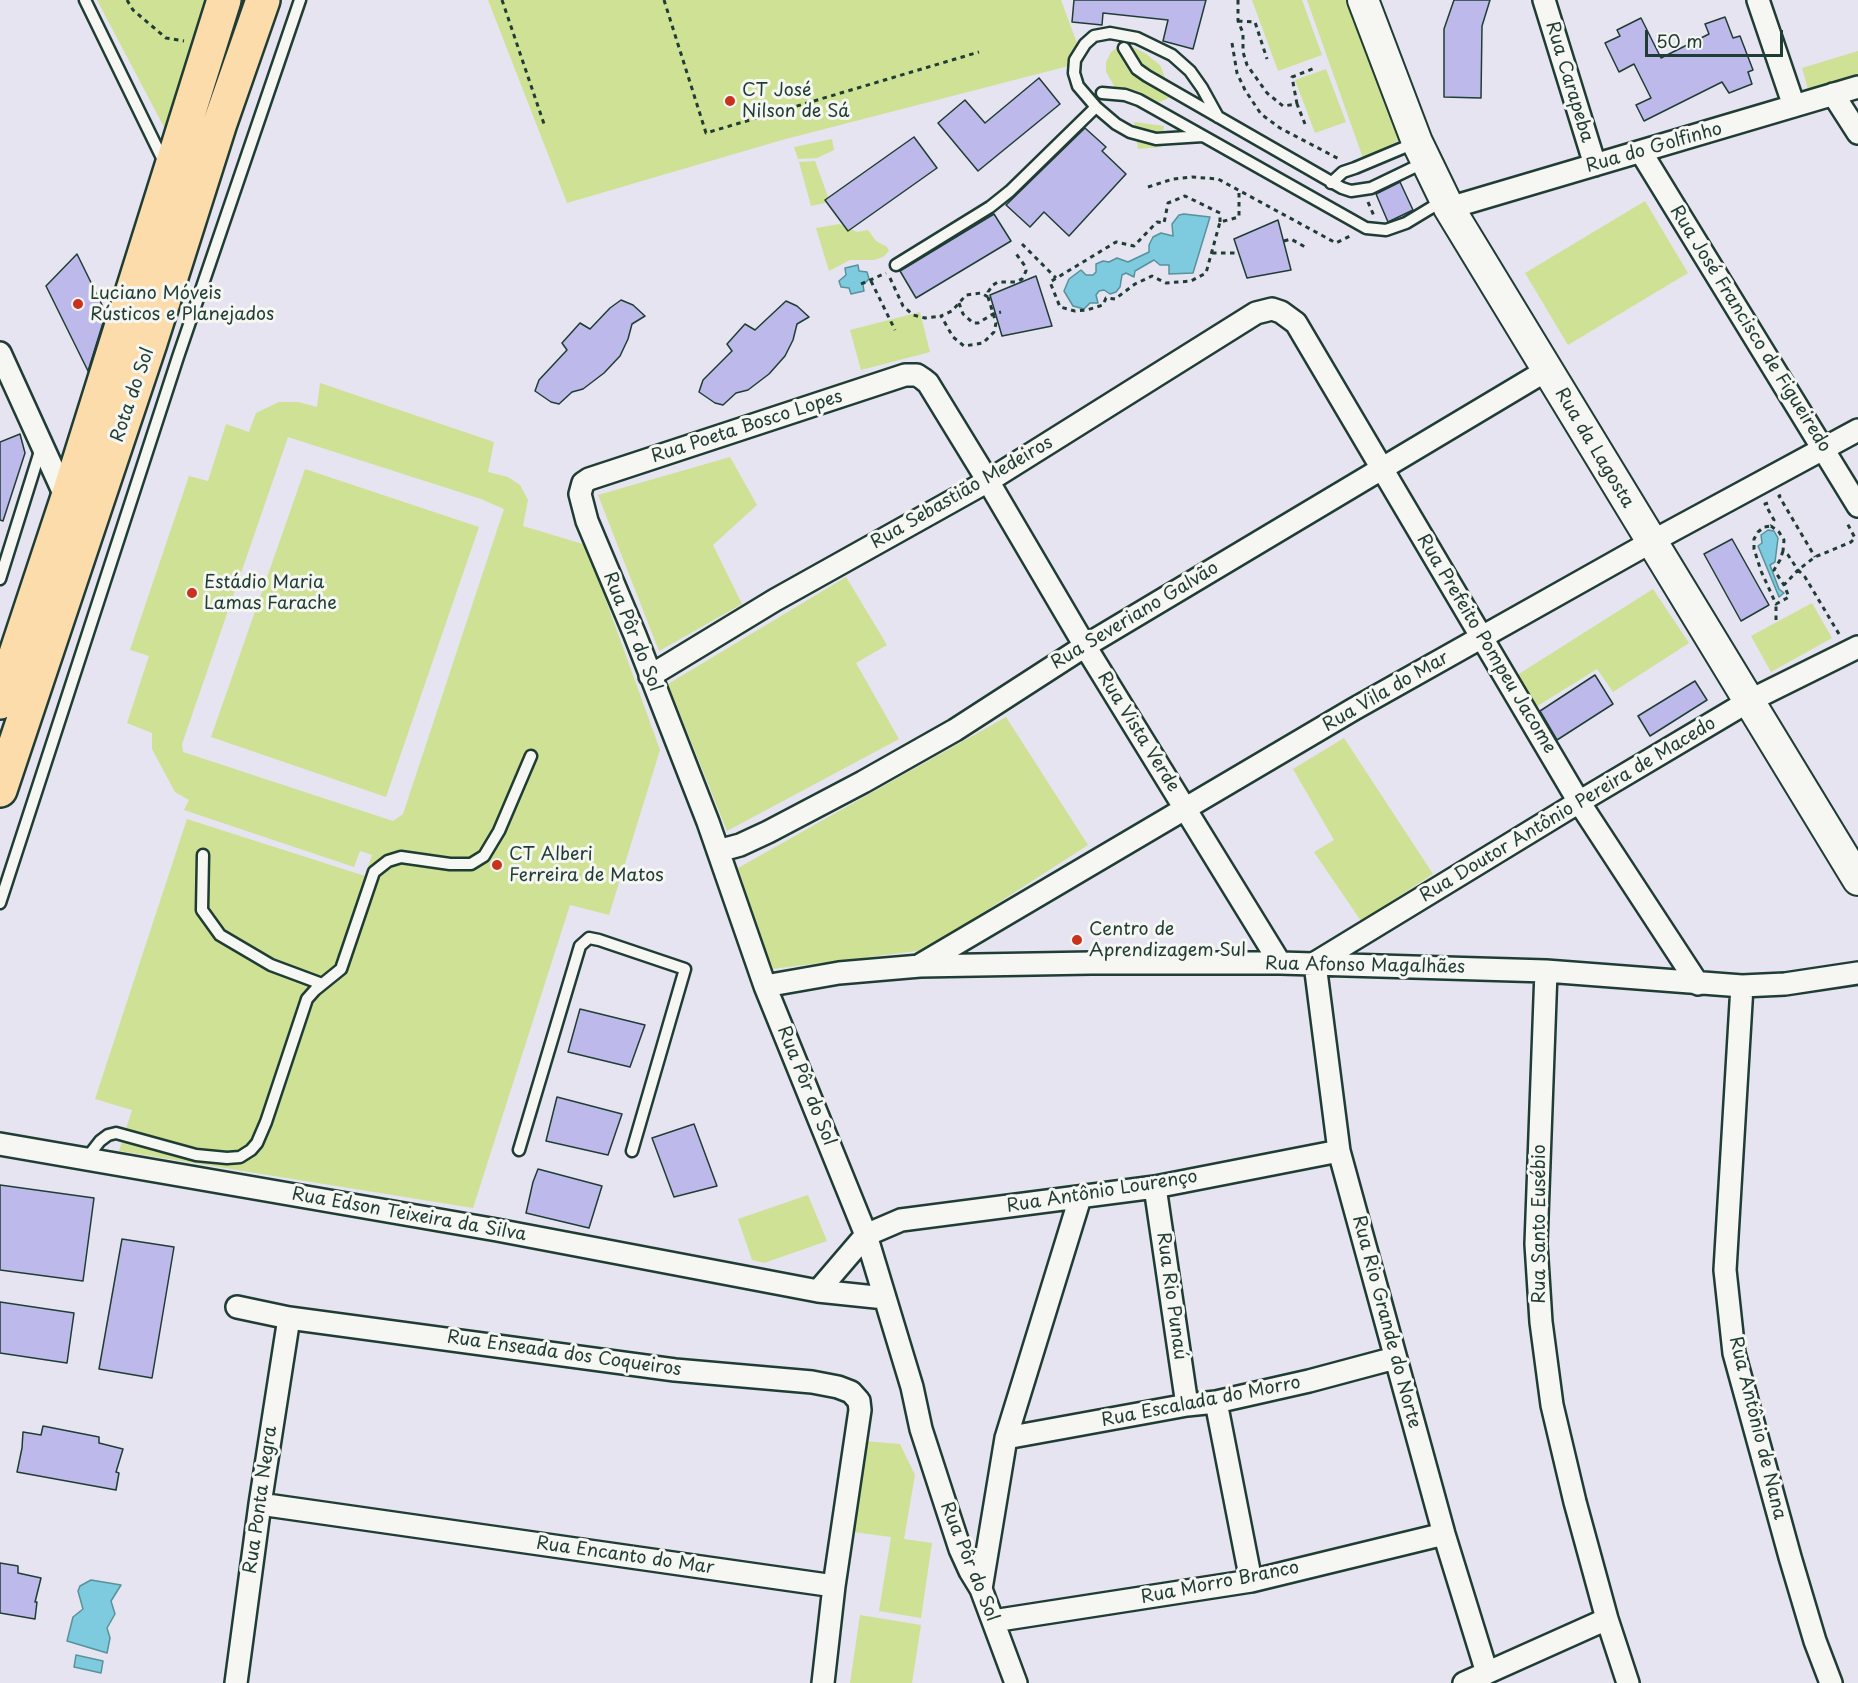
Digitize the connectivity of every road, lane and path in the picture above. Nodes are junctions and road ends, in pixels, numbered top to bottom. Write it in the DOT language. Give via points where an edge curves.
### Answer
graph roads {
  1 [pos="85,0"];
  2 [pos="127,0"];
  3 [pos="224,0"];
  4 [pos="263,0"];
  5 [pos="300,0"];
  6 [pos="502,0"];
  7 [pos="664,0"];
  8 [pos="1238,0"];
  9 [pos="1363,0"];
  10 [pos="1544,0"];
  11 [pos="1758,0"];
  12 [pos="1238,21"];
  13 [pos="214,31"];
  14 [pos="1124,48"];
  15 [pos="979,52"];
  16 [pos="1267,59"];
  17 [pos="1315,68"];
  18 [pos="1858,87"];
  19 [pos="1102,93"];
  20 [pos="1833,94"];
  21 [pos="1297,104"];
  22 [pos="1794,106"];
  23 [pos="1096,107"];
  24 [pos="1218,117"];
  25 [pos="544,124"];
  26 [pos="1305,124"];
  27 [pos="1858,133"];
  28 [pos="1203,136"];
  29 [pos="1421,152"];
  30 [pos="1641,152"];
  31 [pos="1595,165"];
  32 [pos="170,173"];
  33 [pos="1331,183"];
  34 [pos="1239,189"];
  35 [pos="1447,204"];
  36 [pos="1220,222"];
  37 [pos="1284,241"];
  38 [pos="1022,244"];
  39 [pos="1305,247"];
  40 [pos="1014,251"];
  41 [pos="1212,253"];
  42 [pos="1239,253"];
  43 [pos="896,265"];
  44 [pos="1056,278"];
  45 [pos="871,281"];
  46 [pos="861,284"];
  47 [pos="988,297"];
  48 [pos="959,303"];
  49 [pos="1272,309"];
  50 [pos="1001,312"];
  51 [pos="993,314"];
  52 [pos="941,316"];
  53 [pos="896,330"];
  54 [pos="0,353"];
  55 [pos="1548,370"];
  56 [pos="922,379"];
  57 [pos="1858,430"];
  58 [pos="42,446"];
  59 [pos="1823,449"];
  60 [pos="1381,468"];
  61 [pos="988,481"];
  62 [pos="1789,491"];
  63 [pos="580,494"];
  64 [pos="1779,496"];
  65 [pos="67,500"];
  66 [pos="1849,509"];
  67 [pos="1771,526"];
  68 [pos="1651,542"];
  69 [pos="1782,551"];
  70 [pos="1815,557"];
  71 [pos="1798,570"];
  72 [pos="0,579"];
  73 [pos="1784,585"];
  74 [pos="1776,604"];
  75 [pos="1776,620"];
  76 [pos="1482,637"];
  77 [pos="1085,646"];
  78 [pos="1851,651"];
  79 [pos="650,676"];
  80 [pos="0,699"];
  81 [pos="1749,701"];
  82 [pos="531,756"];
  83 [pos="0,790"];
  84 [pos="1579,802"];
  85 [pos="1186,809"];
  86 [pos="718,851"];
  87 [pos="203,855"];
  88 [pos="1858,880"];
  89 [pos="0,903"];
  90 [pos="1280,963"];
  91 [pos="1315,964"];
  92 [pos="920,966"];
  93 [pos="1546,970"];
  94 [pos="1858,973"];
  95 [pos="322,984"];
  96 [pos="1698,984"];
  97 [pos="765,986"];
  98 [pos="1742,986"];
  99 [pos="0,1144"];
  100 [pos="519,1150"];
  101 [pos="632,1151"];
  102 [pos="1340,1151"];
  103 [pos="86,1159"];
  104 [pos="1155,1187"];
  105 [pos="1080,1198"];
  106 [pos="866,1235"];
  107 [pos="818,1291"];
  108 [pos="885,1298"];
  109 [pos="237,1307"];
  110 [pos="289,1318"];
  111 [pos="1395,1358"];
  112 [pos="1216,1402"];
  113 [pos="1187,1405"];
  114 [pos="1006,1438"];
  115 [pos="260,1504"];
  116 [pos="1444,1534"];
  117 [pos="1251,1581"];
  118 [pos="834,1586"];
  119 [pos="981,1589"];
  120 [pos="1607,1619"];
  121 [pos="993,1621"];
  122 [pos="1487,1673"];
  123 [pos="236,1683"];
  124 [pos="823,1683"];
  125 [pos="1016,1683"];
  126 [pos="1464,1683"];
  127 [pos="1628,1683"];
  128 [pos="1831,1683"];
  1 -- 32 [label="lane"];
  2 -- 13 [label="path" via="166,38 202,39"];
  3 -- 13 [label="main road, Rota do Sol"];
  4 -- 83 [label="main road, Rota do Sol"];
  5 -- 89 [label="lane" via="177,357"];
  6 -- 25 [label="path"];
  7 -- 15 [label="path" via="706,133"];
  8 -- 12 [label="path"];
  9 -- 29 [label="street, Rua da Lagosta"];
  10 -- 31 [label="street, Rua Carapeba"];
  11 -- 22 [label="street"];
  12 -- 16 [label="path" via="1255,22"];
  12 -- 21 [label="path" via="1243,33 1243,52 1255,78 1283,106"];
  13 -- 32 [label="main road, Rota do Sol"];
  14 -- 24 [label="lane" via="1137,69"];
  17 -- 21 [label="path" via="1292,77"];
  18 -- 20 [label="street, Rua do Golfinho"];
  19 -- 28 [label="lane" via="1139,100"];
  20 -- 22 [label="street, Rua do Golfinho"];
  20 -- 27 [label="street"];
  21 -- 26 [label="path"];
  22 -- 30 [label="street, Rua do Golfinho"];
  23 -- 24 [label="lane" via="1078,86 1075,60 1094,36 1110,33 1137,38 1172,55 1196,79"];
  23 -- 28 [label="lane" via="1116,124 1142,136"];
  23 -- 43 [label="lane" via="990,207"];
  24 -- 33 [label="lane"];
  28 -- 35 [label="lane" via="1366,228 1386,230"];
  29 -- 33 [label="lane" via="1343,172"];
  29 -- 33 [label="lane" via="1371,188 1351,190"];
  29 -- 35 [label="street, Rua da Lagosta"];
  30 -- 31 [label="street, Rua do Golfinho"];
  30 -- 59 [label="street, Rua José Francisco de Figueiredo"];
  31 -- 35 [label="street, Rua do Golfinho"];
  32 -- 65 [label="main road, Rota do Sol"];
  34 -- 36 [label="path" via="1239,217"];
  35 -- 55 [label="street, Rua da Lagosta"];
  36 -- 41 [label="path"];
  36 -- 44 [label="path" via="1220,213 1185,196 1168,203 1164,223 1156,222 1134,246 1116,242"];
  37 -- 39 [label="path" via="1291,238"];
  38 -- 44 [label="path"];
  40 -- 47 [label="path" via="1025,266 1022,279 998,282"];
  41 -- 42 [label="path"];
  41 -- 44 [label="path" via="1206,273 1191,281 1166,283 1152,276 1115,299 1106,298 1103,304 1087,310 1060,308 1050,282"];
  45 -- 46 [label="path"];
  45 -- 52 [label="path" via="888,272 903,306 913,315"];
  45 -- 53 [label="path"];
  47 -- 48 [label="path" via="972,293"];
  47 -- 51 [label="path"];
  48 -- 51 [label="path" via="963,314 973,323"];
  48 -- 52 [label="path"];
  49 -- 60 [label="street, Rua Prefeito Pompeu Jacome" via="1296,323"];
  49 -- 61 [label="street, Rua Sebastião Medeiros" via="1256,313"];
  50 -- 51 [label="path"];
  51 -- 52 [label="path" via="994,332 983,343 969,346 953,337"];
  54 -- 58 [label="street"];
  55 -- 60 [label="street, Rua Severiano Galvão"];
  55 -- 68 [label="street, Rua da Lagosta"];
  56 -- 61 [label="street, Rua Vista Verde"];
  56 -- 63 [label="street, Rua Poeta Bosco Lopes" via="905,375 589,479 583,483"];
  57 -- 59 [label="street, Rua Vila do Mar"];
  58 -- 65 [label="street"];
  58 -- 72 [label="lane"];
  59 -- 66 [label="street, Rua José Francisco de Figueiredo"];
  59 -- 68 [label="street, Rua Vila do Mar"];
  60 -- 76 [label="street, Rua Prefeito Pompeu Jacome"];
  60 -- 77 [label="street, Rua Severiano Galvão"];
  61 -- 77 [label="street, Rua Vista Verde"];
  61 -- 79 [label="street, Rua Sebastião Medeiros" via="775,600"];
  62 -- 64 [label="path"];
  63 -- 79 [label="street, Rua Pôr do Sol" via="587,521"];
  64 -- 67 [label="path" via="1765,504 1774,520"];
  64 -- 70 [label="path"];
  65 -- 80 [label="main road, Rota do Sol"];
  66 -- 70 [label="path" via="1855,538"];
  67 -- 69 [label="path" via="1784,540"];
  67 -- 74 [label="path" via="1758,532 1754,549"];
  68 -- 76 [label="street, Rua Vila do Mar"];
  68 -- 81 [label="street, Rua da Lagosta"];
  69 -- 71 [label="path"];
  69 -- 73 [label="path" via="1774,570"];
  70 -- 71 [label="path"];
  71 -- 73 [label="path"];
  71 -- 78 [label="path"];
  73 -- 74 [label="path" via="1789,597"];
  74 -- 75 [label="path"];
  76 -- 84 [label="street, Rua Prefeito Pompeu Jacome"];
  76 -- 85 [label="street, Rua Vila do Mar"];
  77 -- 85 [label="street, Rua Vista Verde"];
  77 -- 86 [label="street, Rua Severiano Galvão" via="955,730 863,782 759,837"];
  78 -- 81 [label="street, Rua Doutor Antônio Pereira de Macedo"];
  79 -- 86 [label="street, Rua Pôr do Sol"];
  81 -- 84 [label="street, Rua Doutor Antônio Pereira de Macedo"];
  81 -- 88 [label="street, Rua da Lagosta"];
  82 -- 95 [label="lane" via="484,856 471,864 402,857 388,861 374,872 341,969"];
  84 -- 91 [label="street, Rua Doutor Antônio Pereira de Macedo"];
  84 -- 96 [label="street, Rua Prefeito Pompeu Jacome"];
  85 -- 90 [label="street, Rua Vista Verde"];
  85 -- 92 [label="street, Rua Vila do Mar"];
  86 -- 97 [label="street, Rua Pôr do Sol"];
  87 -- 95 [label="lane" via="202,910 220,935 271,965"];
  90 -- 91 [label="street, Rua Afonso Magalhães"];
  90 -- 92 [label="street, Rua Afonso Magalhães"];
  91 -- 93 [label="street, Rua Afonso Magalhães"];
  91 -- 102 [label="street, Rua Rio Grande do Norte"];
  92 -- 97 [label="street, Rua Afonso Magalhães" via="839,973"];
  93 -- 96 [label="street, Rua Afonso Magalhães"];
  93 -- 120 [label="street, Rua Santo Eusébio" via="1536,1244 1541,1322 1552,1405"];
  94 -- 98 [label="street, Rua Afonso Magalhães"];
  95 -- 103 [label="lane" via="307,999 266,1122 251,1150 240,1157 196,1155 116,1133 100,1141"];
  96 -- 98 [label="street, Rua Afonso Magalhães"];
  97 -- 106 [label="street, Rua Pôr do Sol"];
  98 -- 128 [label="street, Rua Antônio de Nana" via="1725,1270 1734,1353 1790,1557"];
  99 -- 103 [label="street, Rua Edson Teixeira da Silva"];
  100 -- 101 [label="lane" via="580,946 590,938 685,969"];
  102 -- 104 [label="street, Rua Antônio Lourenço"];
  102 -- 111 [label="street, Rua Rio Grande do Norte"];
  103 -- 107 [label="street, Rua Edson Teixeira da Silva" via="497,1230"];
  104 -- 105 [label="street, Rua Antônio Lourenço"];
  104 -- 113 [label="street, Rua Rio Punaú"];
  105 -- 106 [label="street, Rua Antônio Lourenço" via="901,1221"];
  105 -- 114 [label="street"];
  106 -- 107 [label="street"];
  106 -- 108 [label="street, Rua Pôr do Sol"];
  107 -- 108 [label="street, Rua Edson Teixeira da Silva"];
  108 -- 119 [label="street, Rua Pôr do Sol" via="946,1506 965,1560"];
  109 -- 110 [label="street, Rua Enseada dos Coqueiros"];
  110 -- 115 [label="street, Rua Ponta Negra"];
  110 -- 118 [label="street, Rua Enseada dos Coqueiros" via="675,1370 812,1382 851,1392 859,1401 860,1410"];
  111 -- 112 [label="street, Rua Escalada do Morro"];
  111 -- 116 [label="street, Rua Rio Grande do Norte"];
  112 -- 113 [label="street, Rua Escalada do Morro"];
  112 -- 117 [label="street"];
  113 -- 114 [label="street, Rua Escalada do Morro"];
  114 -- 119 [label="street"];
  115 -- 118 [label="street, Rua Encanto do Mar"];
  115 -- 123 [label="street, Rua Ponta Negra"];
  116 -- 117 [label="street, Rua Morro Branco"];
  116 -- 122 [label="street, Rua Rio Grande do Norte"];
  117 -- 121 [label="street, Rua Morro Branco"];
  118 -- 124 [label="street"];
  119 -- 121 [label="street, Rua Pôr do Sol"];
  120 -- 122 [label="street"];
  120 -- 127 [label="street, Rua Santo Eusébio"];
  121 -- 125 [label="street, Rua Pôr do Sol"];
  122 -- 126 [label="street"];
}
